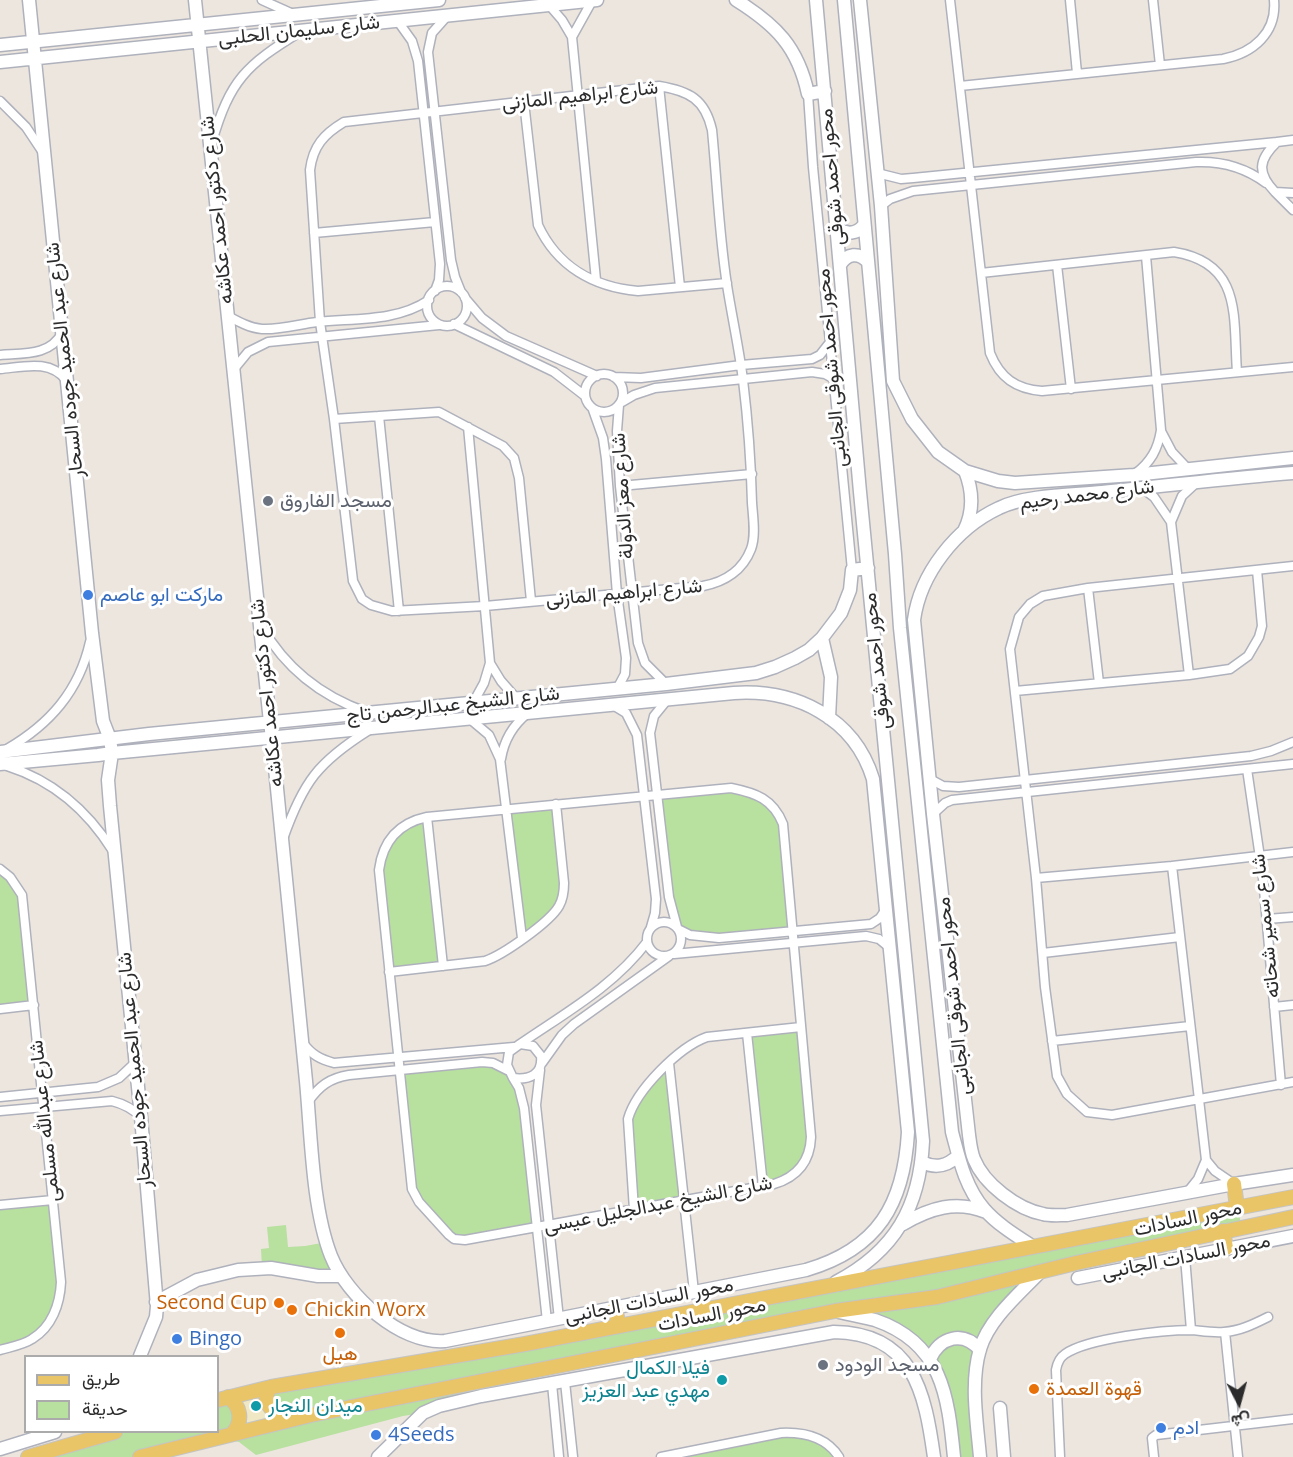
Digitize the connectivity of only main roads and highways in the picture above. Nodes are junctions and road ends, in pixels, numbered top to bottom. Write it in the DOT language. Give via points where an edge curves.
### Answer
graph roads {
  1 [pos="1234,1184"];
  2 [pos="1293,1197"];
  3 [pos="1237,1207"];
  4 [pos="1293,1217"];
  5 [pos="1223,1231"];
  6 [pos="1226,1248"];
  7 [pos="615,1308"];
  8 [pos="619,1326"];
  9 [pos="476,1382"];
  10 [pos="271,1387"];
  11 [pos="481,1396"];
  12 [pos="223,1399"];
  13 [pos="311,1415"];
  14 [pos="233,1433"];
  15 [pos="93,1434"];
  16 [pos="28,1457"];
  17 [pos="140,1457"];
  1 -- 3 [label="main road"];
  2 -- 3 [label="main road, محور السادات"];
  3 -- 8 [label="main road, محور السادات"];
  4 -- 5 [label="main road, محور السادات"];
  5 -- 6 [label="main road"];
  5 -- 9 [label="main road, محور السادات" via="937,1297 835,1311"];
  7 -- 8 [label="main road"];
  8 -- 10 [label="main road, محور السادات"];
  9 -- 11 [label="main road"];
  9 -- 13 [label="main road, محور السادات"];
  10 -- 12 [label="main road, محور السادات"];
  10 -- 13 [label="main road" via="266,1400 271,1409"];
  12 -- 14 [label="main road" via="235,1403 240,1416"];
  13 -- 14 [label="main road, محور السادات"];
  14 -- 17 [label="main road, محور السادات"];
  15 -- 16 [label="main road"];
}
